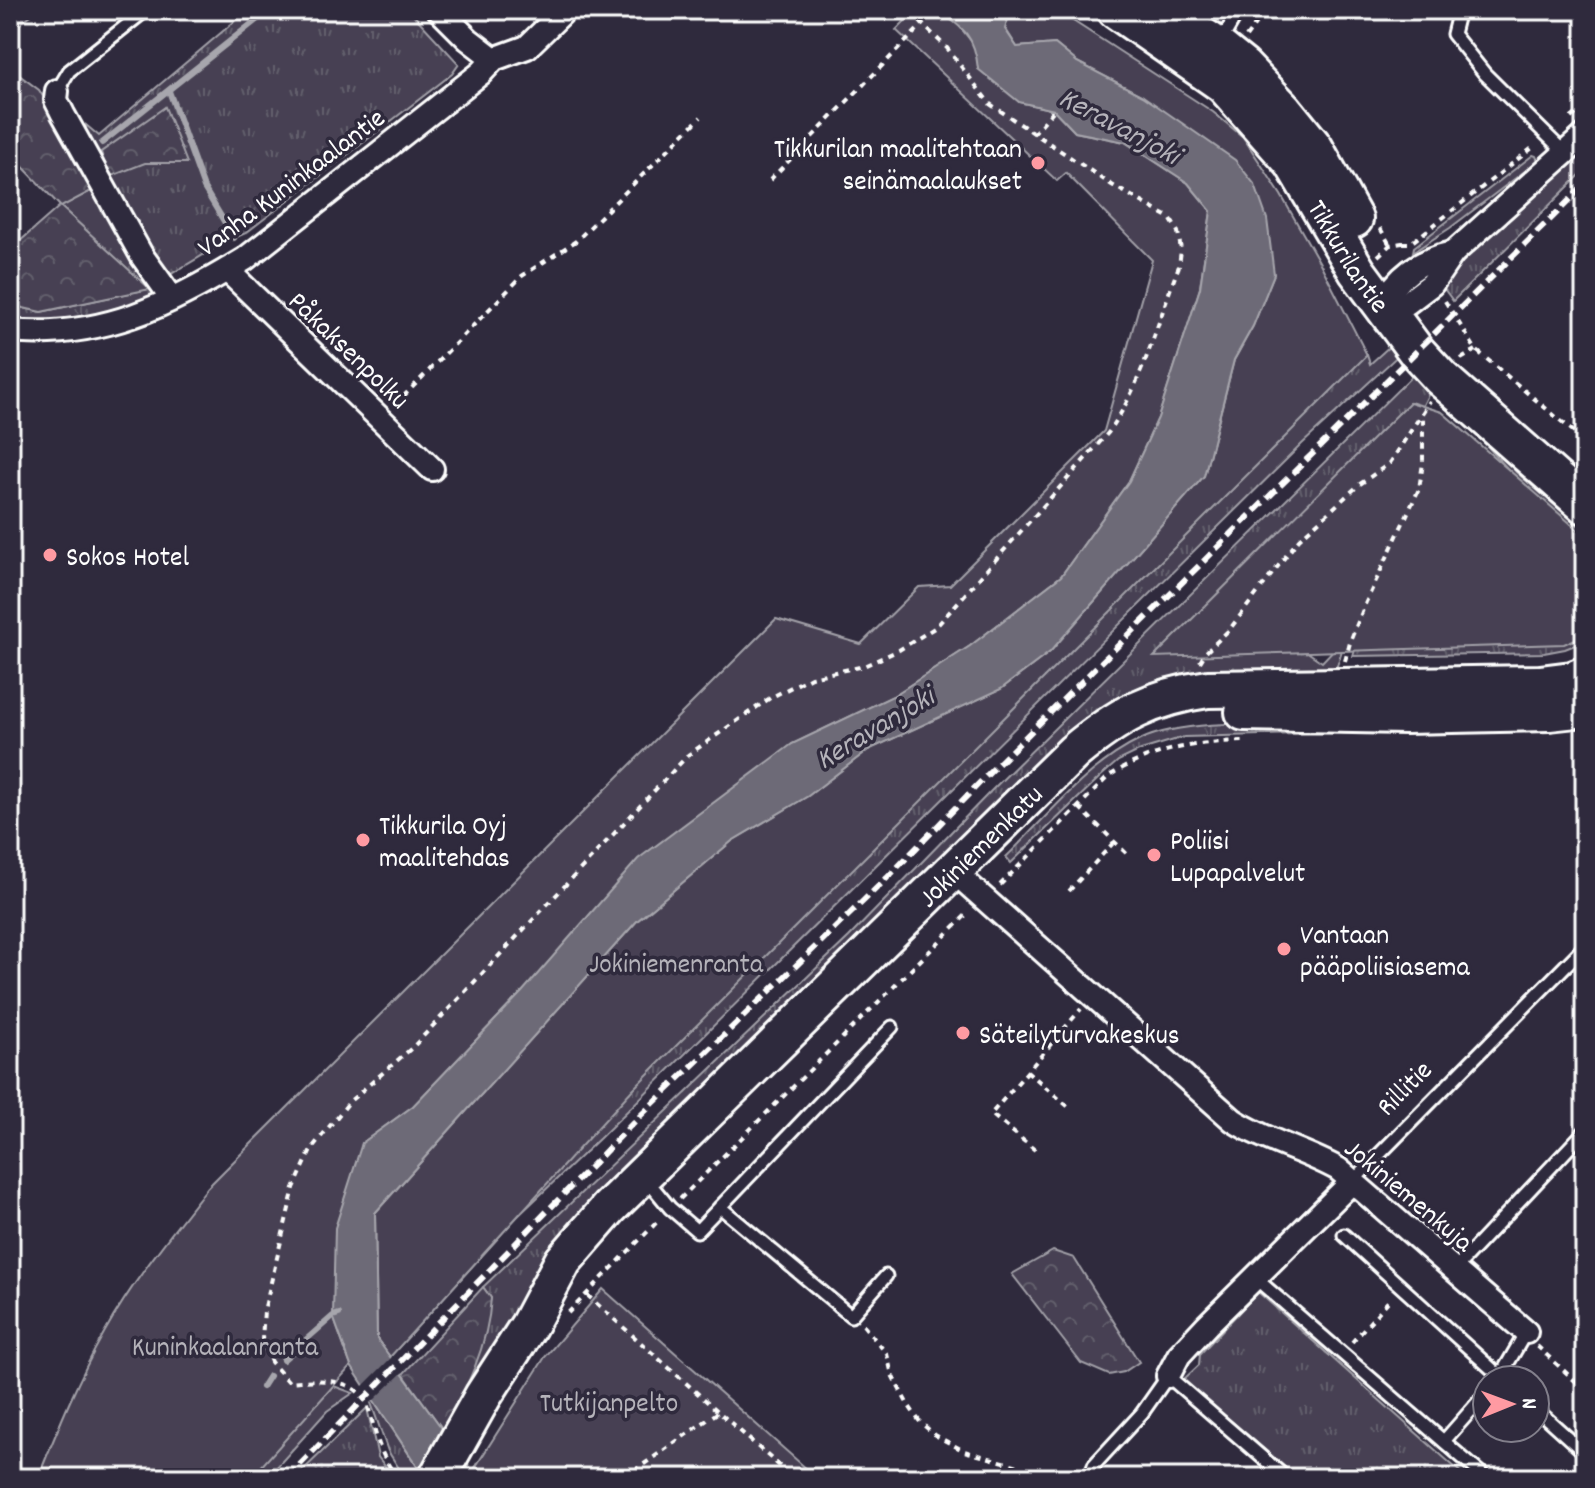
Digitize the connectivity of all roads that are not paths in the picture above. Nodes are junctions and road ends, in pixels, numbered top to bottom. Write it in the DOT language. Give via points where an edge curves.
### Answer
graph roads {
  1 [pos="146,10"];
  2 [pos="439,10"];
  3 [pos="565,10"];
  4 [pos="1162,10"];
  5 [pos="1239,10"];
  6 [pos="1459,10"];
  7 [pos="1104,16"];
  8 [pos="1209,37"];
  9 [pos="494,59"];
  10 [pos="57,91"];
  11 [pos="1585,135"];
  12 [pos="1556,144"];
  13 [pos="227,270"];
  14 [pos="172,298"];
  15 [pos="1394,298"];
  16 [pos="10,331"];
  17 [pos="432,469"];
  18 [pos="1585,472"];
  19 [pos="1585,505"];
  20 [pos="1585,675"];
  21 [pos="1585,708"];
  22 [pos="969,885"];
  23 [pos="1585,946"];
  24 [pos="892,1027"];
  25 [pos="1585,1131"];
  26 [pos="1353,1181"];
  27 [pos="657,1192"];
  28 [pos="720,1207"];
  29 [pos="1344,1235"];
  30 [pos="1454,1270"];
  31 [pos="886,1276"];
  32 [pos="1254,1277"];
  33 [pos="1531,1339"];
  34 [pos="1485,1364"];
  35 [pos="1512,1364"];
  36 [pos="1168,1376"];
  37 [pos="1471,1410"];
  38 [pos="1551,1422"];
  39 [pos="1444,1441"];
  40 [pos="1585,1453"];
  41 [pos="437,1478"];
  42 [pos="1091,1478"];
  43 [pos="1286,1478"];
  44 [pos="1486,1478"];
  1 -- 10 [label="lane" via="69,71"];
  2 -- 9 [label="street"];
  3 -- 9 [label="street, Vanha Kuninkaalantie" via="527,47"];
  4 -- 8 [label="main road, Tikkurilantie"];
  5 -- 8 [label="lane" via="1227,31"];
  6 -- 12 [label="lane" via="1453,34"];
  7 -- 8 [label="main road, Tikkurilantie"];
  8 -- 15 [label="main road, Tikkurilantie" via="1314,147"];
  9 -- 13 [label="street, Vanha Kuninkaalantie"];
  10 -- 14 [label="street" via="63,114 142,256"];
  11 -- 12 [label="street"];
  12 -- 15 [label="street" via="1453,253 1432,284"];
  13 -- 14 [label="street, Vanha Kuninkaalantie"];
  13 -- 17 [label="street, Påkaksenpolku"];
  14 -- 16 [label="street, Vanha Kuninkaalantie" via="131,318 92,328"];
  15 -- 18 [label="main road, Tikkurilantie" via="1457,362"];
  15 -- 19 [label="main road, Tikkurilantie" via="1441,378"];
  20 -- 22 [label="main road, Jokiniemenkatu" via="1540,684 1208,689 1160,699 1126,713 1074,752"];
  21 -- 22 [label="main road, Jokiniemenkatu" via="1417,715 1221,712 1170,718 1117,742"];
  22 -- 26 [label="street, Jokiniemenkuja" via="1233,1120 1319,1158"];
  22 -- 27 [label="main road, Jokiniemenkatu"];
  23 -- 26 [label="lane, Rillitie"];
  24 -- 28 [label="lane"];
  25 -- 30 [label="lane"];
  26 -- 30 [label="street, Jokiniemenkuja"];
  26 -- 32 [label="street, Rillitie"];
  27 -- 28 [label="lane" via="697,1231"];
  27 -- 41 [label="main road, Jokiniemenkatu" via="529,1325"];
  28 -- 31 [label="lane" via="851,1316"];
  29 -- 34 [label="lane"];
  30 -- 33 [label="street, Jokiniemenkuja"];
  32 -- 36 [label="street, Rillitie" via="1179,1355"];
  32 -- 39 [label="lane"];
  33 -- 35 [label="lane"];
  36 -- 42 [label="lane" via="1094,1465"];
  36 -- 43 [label="lane"];
  37 -- 39 [label="lane"];
  38 -- 40 [label="lane"];
  39 -- 44 [label="lane"];
}
